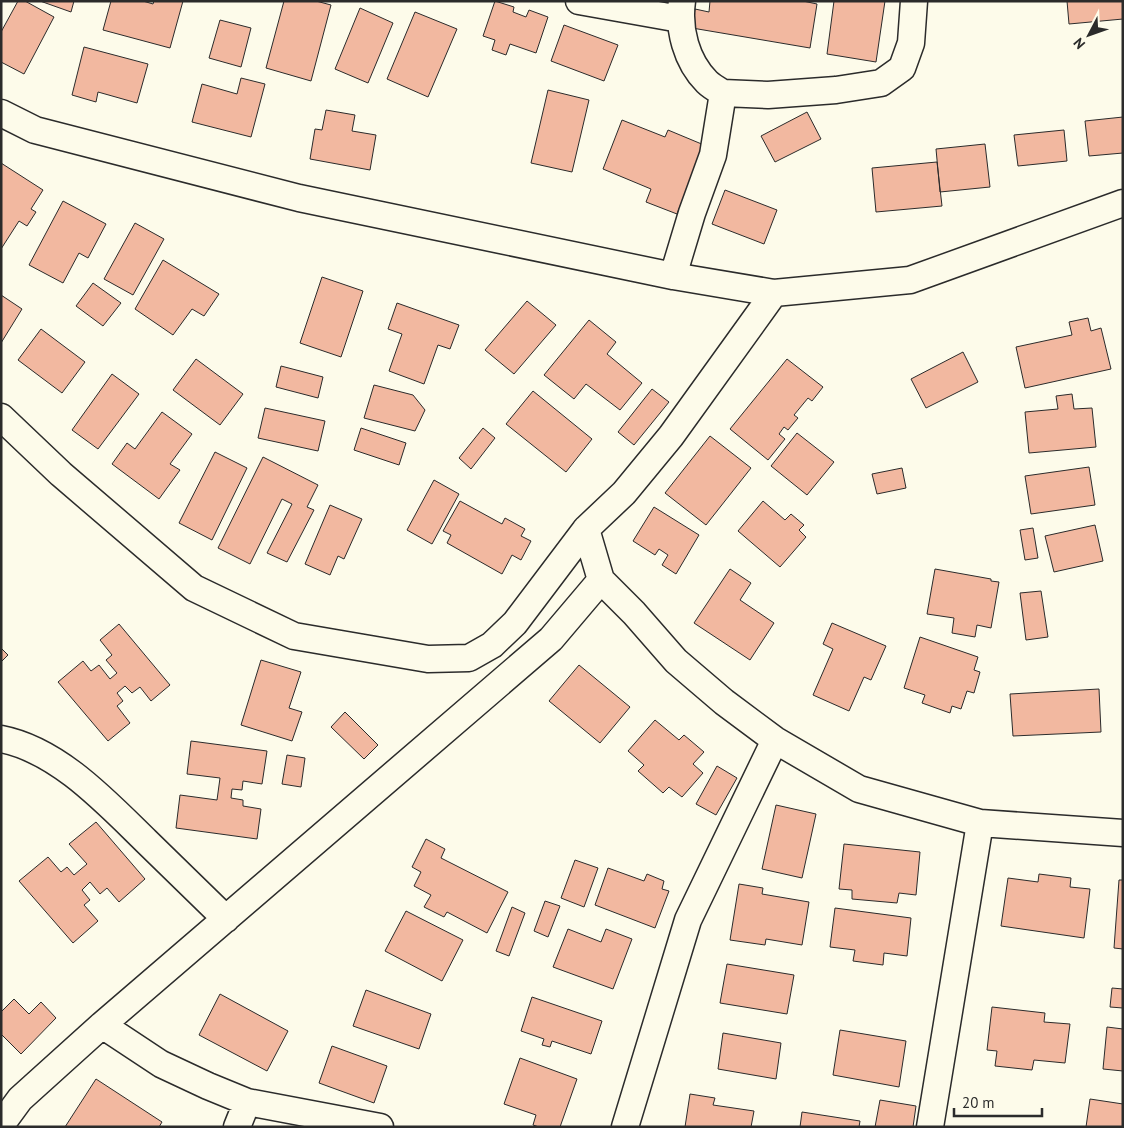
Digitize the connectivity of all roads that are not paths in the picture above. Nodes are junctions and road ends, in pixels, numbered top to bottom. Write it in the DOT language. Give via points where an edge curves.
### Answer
graph roads {
  1 [pos="579,1"];
  2 [pos="914,1"];
  3 [pos="681,10"];
  4 [pos="723,93"];
  5 [pos="1,113"];
  6 [pos="1123,203"];
  7 [pos="673,276"];
  8 [pos="774,293"];
  9 [pos="1,417"];
  10 [pos="586,529"];
  11 [pos="601,580"];
  12 [pos="1,740"];
  13 [pos="775,740"];
  14 [pos="980,823"];
  15 [pos="1123,832"];
  16 [pos="226,919"];
  17 [pos="102,1025"];
  18 [pos="247,1102"];
  19 [pos="1,1125"];
  20 [pos="237,1127"];
  21 [pos="380,1127"];
  22 [pos="626,1127"];
  23 [pos="930,1127"];
  1 -- 3 [label="street"];
  2 -- 4 [label="street" via="911,43 902,68 881,83 768,95"];
  3 -- 4 [label="street" via="687,51 707,83"];
  4 -- 7 [label="street" via="713,155"];
  5 -- 7 [label="street" via="36,130 299,198"];
  6 -- 8 [label="street" via="910,280"];
  7 -- 8 [label="street"];
  8 -- 10 [label="street" via="671,436 624,493"];
  9 -- 10 [label="street" via="61,474 194,588 294,636 428,660 468,658 492,645 515,623"];
  10 -- 11 [label="street"];
  11 -- 13 [label="street" via="676,661"];
  11 -- 16 [label="street" via="551,639"];
  12 -- 16 [label="street" via="16,742 60,764 114,810"];
  13 -- 14 [label="street" via="859,789"];
  13 -- 22 [label="street" via="688,920"];
  14 -- 15 [label="street"];
  14 -- 23 [label="street"];
  16 -- 17 [label="street"];
  17 -- 18 [label="street" via="161,1064"];
  17 -- 19 [label="street" via="20,1099"];
  18 -- 20 [label="street"];
  18 -- 21 [label="street"];
}
